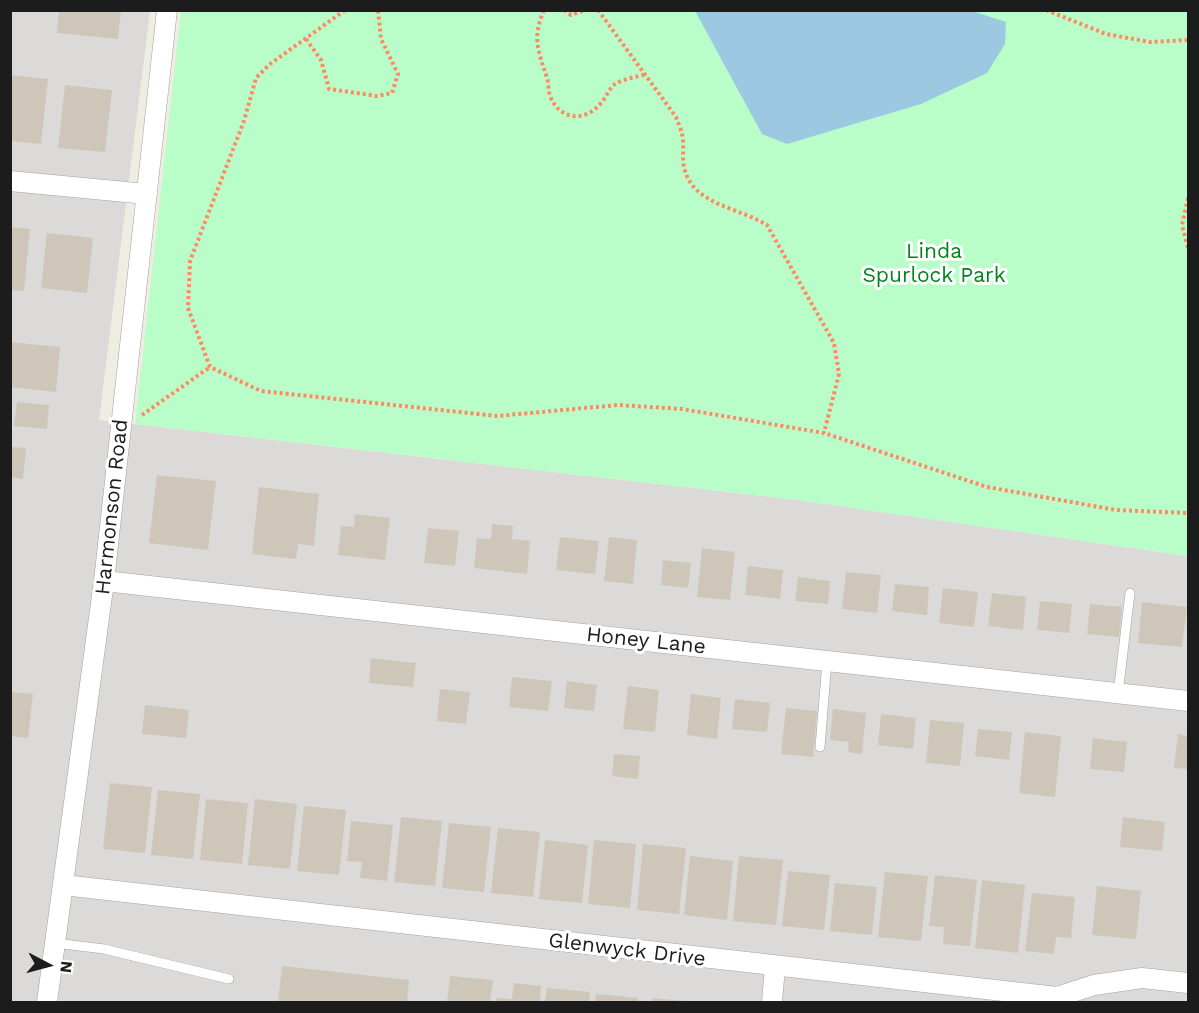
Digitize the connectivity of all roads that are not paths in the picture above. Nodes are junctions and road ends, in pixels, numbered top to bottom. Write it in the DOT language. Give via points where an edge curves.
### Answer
graph roads {
  1 [pos="167,10"];
  2 [pos="10,181"];
  3 [pos="147,195"];
  4 [pos="104,581"];
  5 [pos="1130,593"];
  6 [pos="827,661"];
  7 [pos="1118,694"];
  8 [pos="1188,701"];
  9 [pos="820,747"];
  10 [pos="63,885"];
  11 [pos="55,943"];
  12 [pos="775,967"];
  13 [pos="229,979"];
  14 [pos="1188,983"];
  15 [pos="1057,1000"];
  16 [pos="47,1002"];
  17 [pos="772,1002"];
  1 -- 3 [label="street, Harmonson Road"];
  2 -- 3 [label="street"];
  3 -- 4 [label="street, Harmonson Road"];
  4 -- 6 [label="street, Honey Lane"];
  4 -- 10 [label="street, Harmonson Road"];
  5 -- 7 [label="lane"];
  6 -- 7 [label="street, Honey Lane"];
  6 -- 9 [label="lane"];
  7 -- 8 [label="street, Honey Lane"];
  10 -- 11 [label="street, Harmonson Road"];
  10 -- 12 [label="street, Glenwyck Drive"];
  11 -- 13 [label="lane" via="104,949"];
  11 -- 16 [label="street, Harmonson Road"];
  12 -- 15 [label="street, Glenwyck Drive"];
  12 -- 17 [label="street"];
  14 -- 15 [label="street, Glenwyck Drive" via="1142,978 1094,985"];
}
